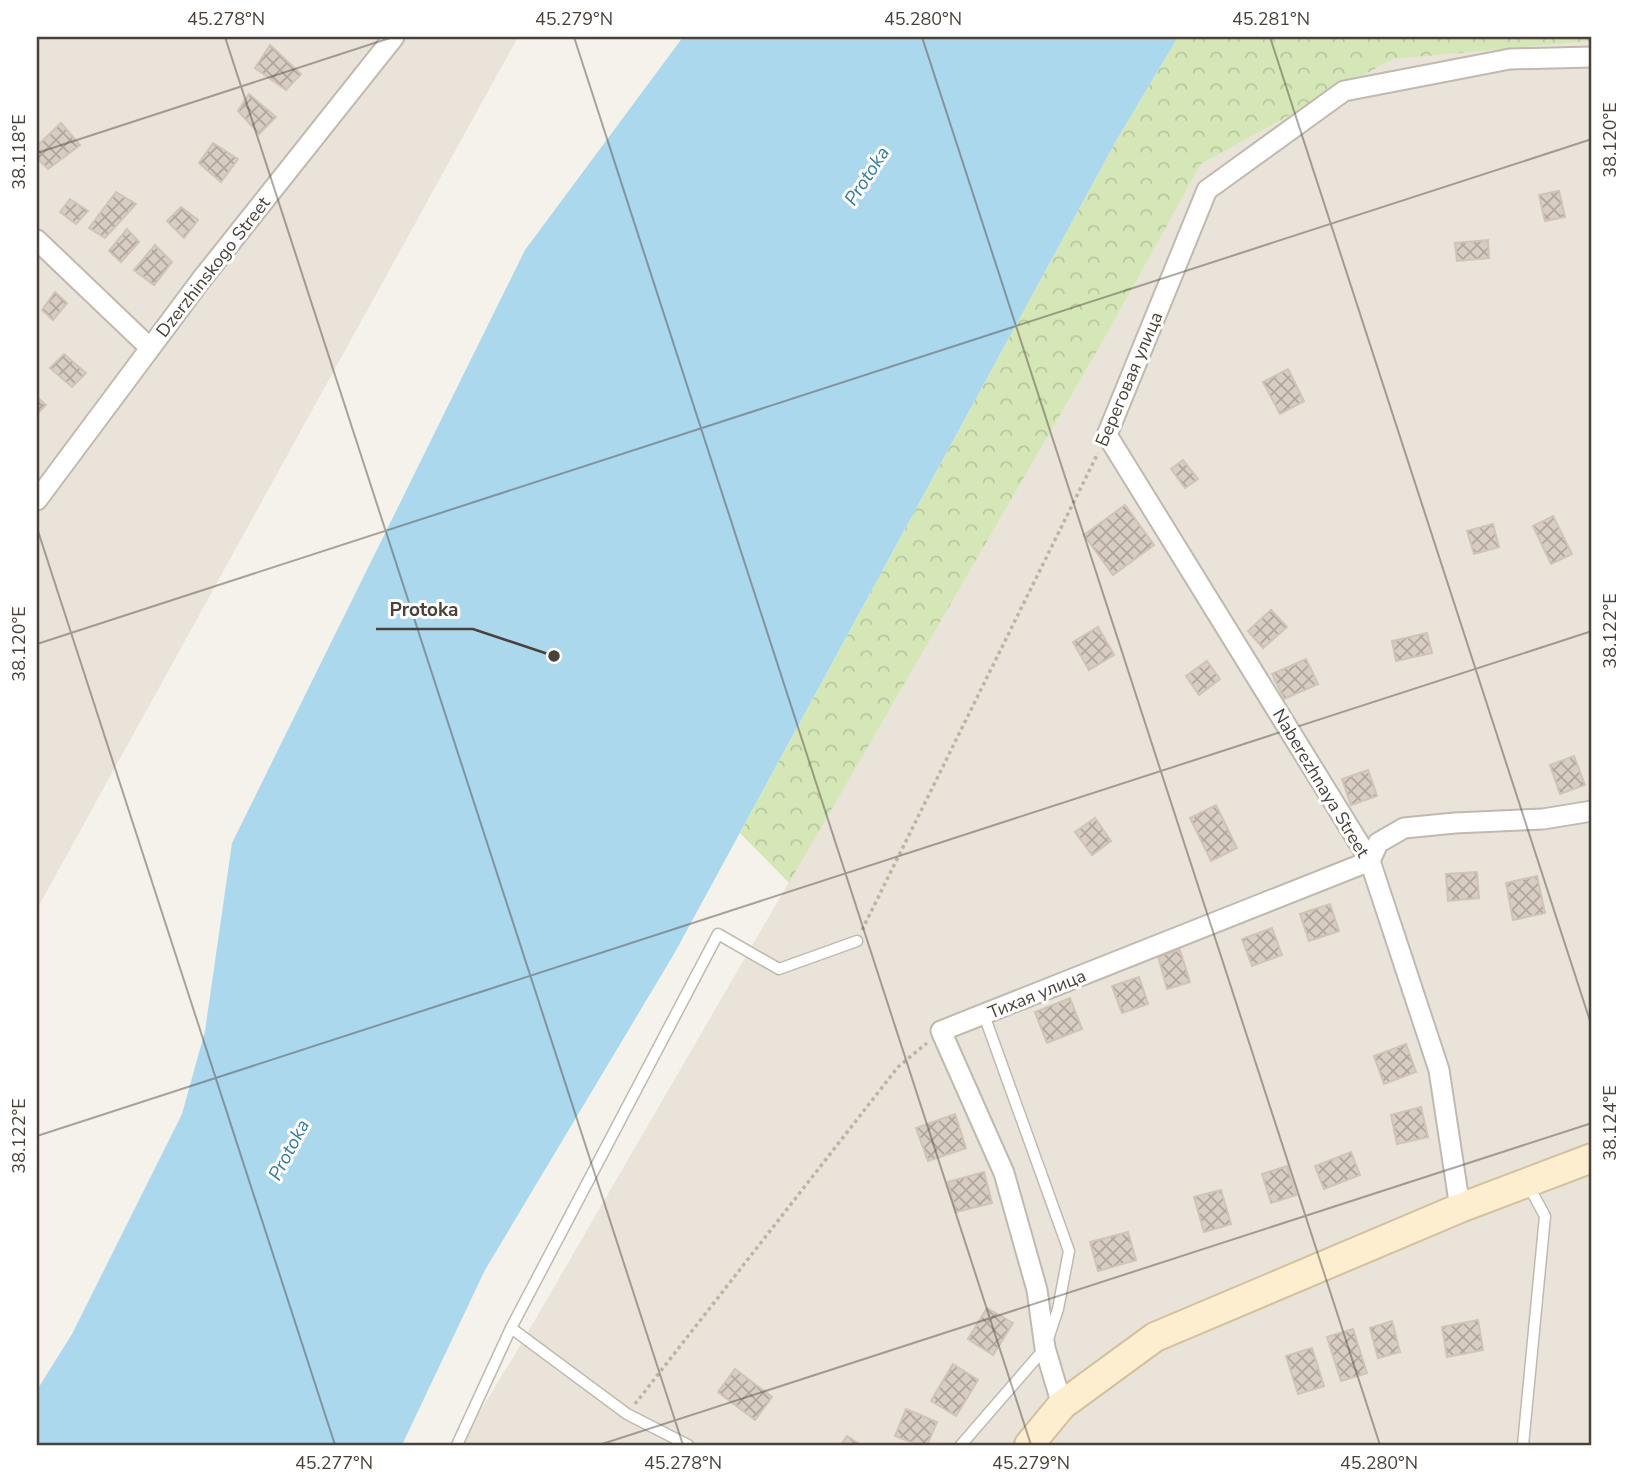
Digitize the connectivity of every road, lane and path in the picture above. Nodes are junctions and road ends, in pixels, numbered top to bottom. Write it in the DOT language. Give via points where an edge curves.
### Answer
graph roads {
  1 [pos="394,37"];
  2 [pos="1592,57"];
  3 [pos="37,240"];
  4 [pos="150,348"];
  5 [pos="1107,435"];
  6 [pos="37,500"];
  7 [pos="1592,811"];
  8 [pos="1370,861"];
  9 [pos="857,941"];
  10 [pos="984,1015"];
  11 [pos="942,1031"];
  12 [pos="1592,1158"];
  13 [pos="1527,1183"];
  14 [pos="1460,1208"];
  15 [pos="511,1328"];
  16 [pos="1045,1348"];
  17 [pos="1062,1405"];
  18 [pos="627,1414"];
  19 [pos="457,1445"];
  20 [pos="688,1445"];
  21 [pos="961,1445"];
  22 [pos="1028,1445"];
  23 [pos="1523,1445"];
  1 -- 4 [label="street, Dzerzhinskogo Street"];
  2 -- 5 [label="street, Береговая улица" via="1510,59 1344,91 1207,190"];
  3 -- 4 [label="street"];
  4 -- 6 [label="street, Dzerzhinskogo Street"];
  5 -- 8 [label="street, Naberezhnaya Street"];
  5 -- 9 [label="path, Береговая улица"];
  7 -- 8 [label="street, Тихая улица" via="1543,819 1404,828 1378,843"];
  8 -- 10 [label="street, Тихая улица"];
  8 -- 14 [label="street, Naberezhnaya Street" via="1439,1070"];
  9 -- 15 [label="lane" via="779,969 718,934"];
  10 -- 11 [label="street, Тихая улица"];
  10 -- 16 [label="lane" via="1069,1251"];
  11 -- 16 [label="street" via="1004,1173 1037,1290"];
  11 -- 18 [label="path" via="898,1067"];
  12 -- 13 [label="street"];
  13 -- 14 [label="street"];
  13 -- 23 [label="lane" via="1545,1216"];
  14 -- 17 [label="street" via="1155,1336"];
  15 -- 18 [label="lane"];
  15 -- 19 [label="lane"];
  16 -- 17 [label="street"];
  16 -- 21 [label="lane"];
  17 -- 22 [label="street"];
  18 -- 20 [label="lane"];
}
